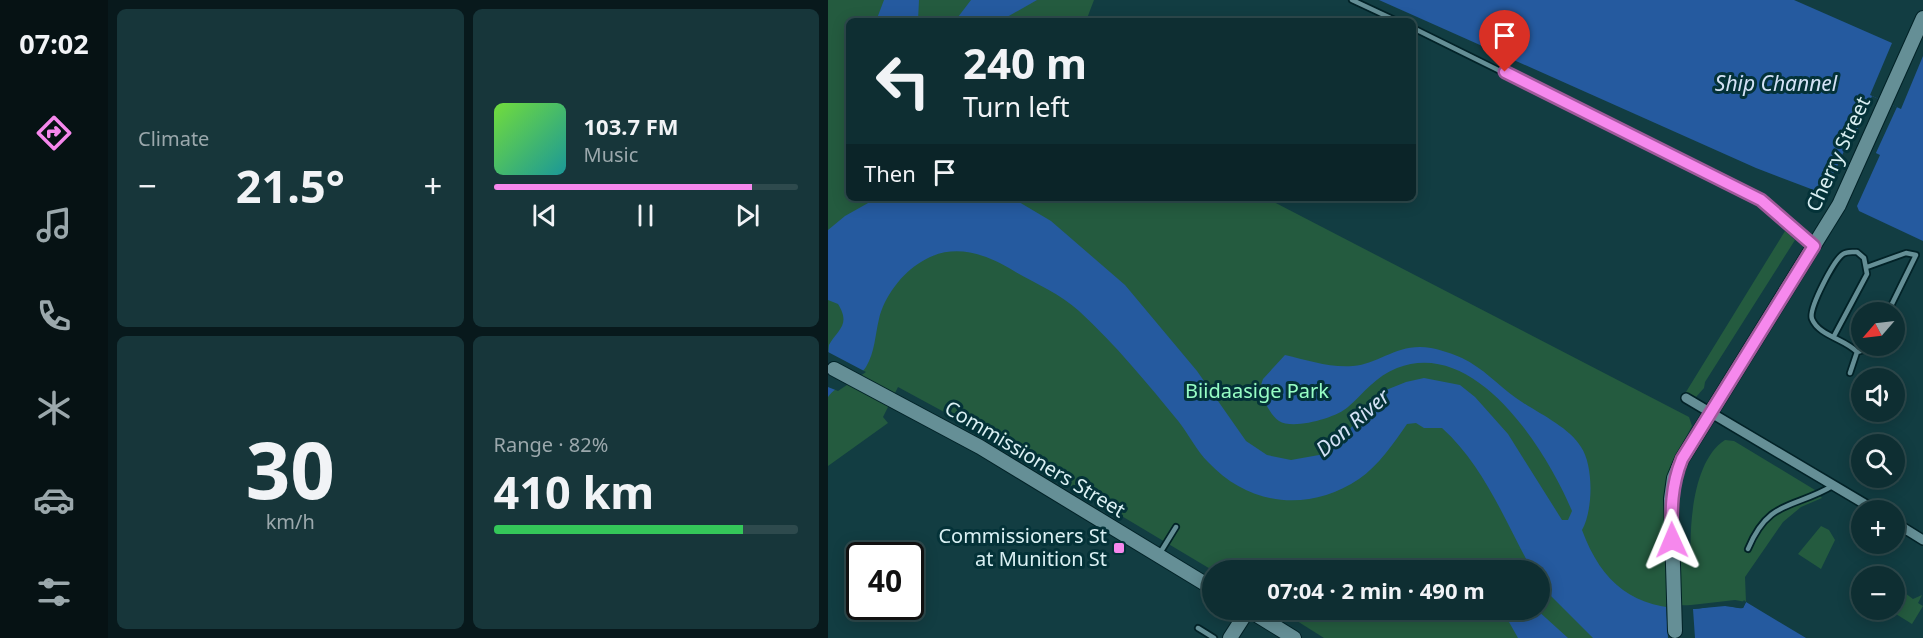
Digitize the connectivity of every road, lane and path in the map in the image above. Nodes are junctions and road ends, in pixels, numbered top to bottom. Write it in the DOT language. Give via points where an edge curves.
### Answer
graph roads {
  1 [pos="1352,0"];
  2 [pos="1391,18"];
  3 [pos="1923,18"];
  4 [pos="1416,29"];
  5 [pos="1814,246"];
  6 [pos="1867,267"];
  7 [pos="1893,302"];
  8 [pos="1834,336"];
  9 [pos="1851,348"];
  10 [pos="1856,356"];
  11 [pos="834,369"];
  12 [pos="1850,373"];
  13 [pos="1686,398"];
  14 [pos="1710,412"];
  15 [pos="1834,485"];
  16 [pos="1859,500"];
  17 [pos="1176,528"];
  18 [pos="1905,529"];
  19 [pos="1923,540"];
  20 [pos="1748,549"];
  21 [pos="1158,555"];
  22 [pos="1202,582"];
  23 [pos="1241,620"];
  24 [pos="1265,620"];
  25 [pos="1198,628"];
  26 [pos="1675,631"];
  27 [pos="1214,638"];
  28 [pos="1230,638"];
  29 [pos="1294,638"];
  1 -- 2 [label="lane"];
  3 -- 5 [label="street, Cherry Street" via="1839,205"];
  4 -- 5 [label="lane" via="1761,200"];
  5 -- 14 [label="street, Cherry Street"];
  6 -- 7 [label="lane" via="1906,253 1916,255"];
  6 -- 8 [label="lane" via="1867,274"];
  6 -- 8 [label="lane" via="1857,252 1844,254 1811,309 1811,318 1818,328"];
  8 -- 9 [label="lane"];
  10 -- 12 [label="lane"];
  11 -- 21 [label="street, Commissioners Street" via="980,447"];
  13 -- 14 [label="street"];
  14 -- 15 [label="street"];
  14 -- 26 [label="street, Cherry Street" via="1674,478 1671,499"];
  15 -- 16 [label="street"];
  15 -- 20 [label="lane" via="1815,497 1772,513 1760,525"];
  17 -- 21 [label="lane"];
  18 -- 19 [label="street"];
  21 -- 22 [label="street, Commissioners Street"];
  23 -- 28 [label="street"];
  24 -- 29 [label="street"];
  25 -- 27 [label="lane"];
}
